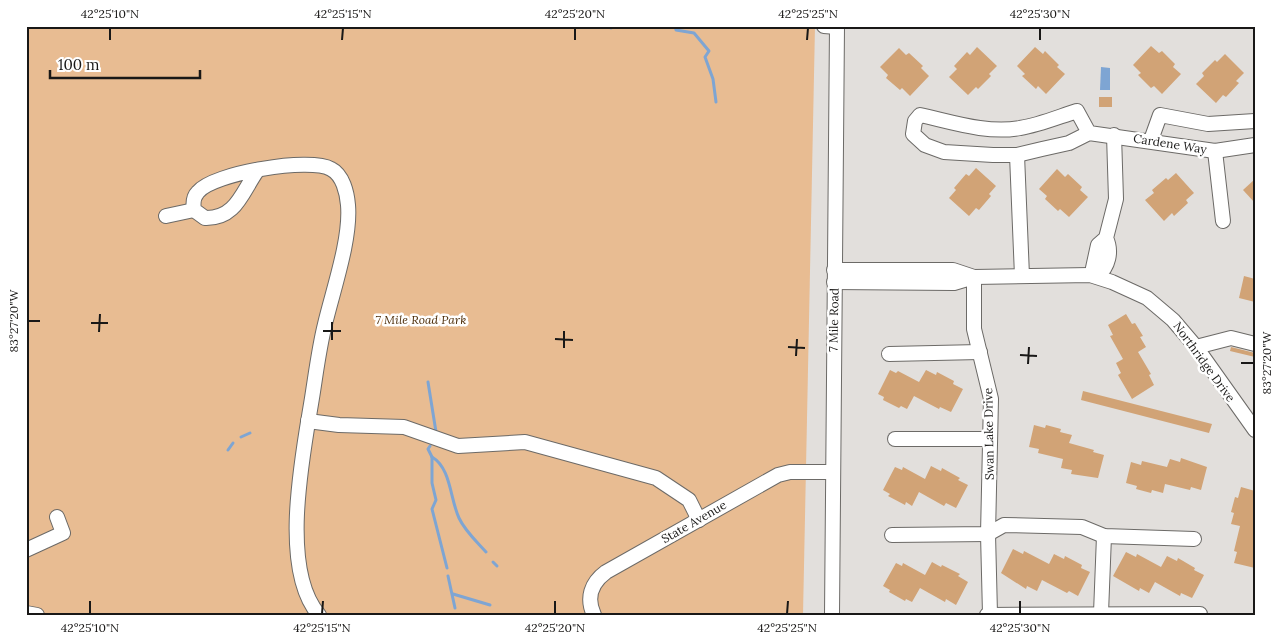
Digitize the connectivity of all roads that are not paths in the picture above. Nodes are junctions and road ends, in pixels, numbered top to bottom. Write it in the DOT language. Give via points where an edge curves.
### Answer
graph roads {
  1 [pos="833,27"];
  2 [pos="1255,121"];
  3 [pos="1089,132"];
  4 [pos="1114,135"];
  5 [pos="1151,140"];
  6 [pos="1255,145"];
  7 [pos="1215,151"];
  8 [pos="1017,155"];
  9 [pos="258,171"];
  10 [pos="194,210"];
  11 [pos="166,216"];
  12 [pos="1223,221"];
  13 [pos="834,276"];
  14 [pos="1022,276"];
  15 [pos="1097,276"];
  16 [pos="974,277"];
  17 [pos="1255,344"];
  18 [pos="1196,347"];
  19 [pos="980,352"];
  20 [pos="889,354"];
  21 [pos="308,420"];
  22 [pos="1255,430"];
  23 [pos="895,439"];
  24 [pos="990,439"];
  25 [pos="832,472"];
  26 [pos="57,517"];
  27 [pos="699,520"];
  28 [pos="988,534"];
  29 [pos="892,535"];
  30 [pos="1104,536"];
  31 [pos="1194,539"];
  32 [pos="26,550"];
  33 [pos="26,613"];
  34 [pos="1101,613"];
  35 [pos="989,614"];
  36 [pos="1200,614"];
  37 [pos="37,615"];
  38 [pos="319,615"];
  39 [pos="594,615"];
  40 [pos="832,615"];
  1 -- 13 [label="street, 7 Mile Road"];
  2 -- 5 [label="street" via="1208,124 1160,115"];
  3 -- 4 [label="street, Cardene Way"];
  3 -- 8 [label="street" via="1069,143"];
  3 -- 8 [label="street" via="1077,111 1020,128 968,126 920,115 915,121 913,134 925,145 944,152"];
  4 -- 5 [label="street, Cardene Way"];
  4 -- 15 [label="street" via="1116,199 1106,238 1110,248 1104,271"];
  5 -- 7 [label="street, Cardene Way"];
  6 -- 7 [label="street, Cardene Way"];
  7 -- 12 [label="street"];
  8 -- 14 [label="street"];
  9 -- 10 [label="street" via="228,176 207,184 197,193"];
  9 -- 10 [label="street" via="237,204 224,216 205,218"];
  9 -- 21 [label="street" via="318,165 332,169 345,189 348,224 324,326"];
  10 -- 11 [label="street"];
  13 -- 16 [label="street, Northridge Drive" via="953,270"];
  13 -- 25 [label="street, 7 Mile Road"];
  14 -- 15 [label="street, Northridge Drive"];
  14 -- 16 [label="street, Northridge Drive"];
  15 -- 18 [label="street, Northridge Drive" via="1147,298 1174,320"];
  16 -- 19 [label="street, Swan Lake Drive" via="974,329"];
  17 -- 18 [label="street" via="1231,338"];
  18 -- 22 [label="street, Northridge Drive"];
  19 -- 20 [label="street"];
  19 -- 24 [label="street, Swan Lake Drive" via="990,388"];
  21 -- 27 [label="street" via="339,425 404,427 458,446 525,442 656,478 689,500"];
  21 -- 38 [label="street" via="298,490 297,538 307,598"];
  23 -- 24 [label="street"];
  24 -- 28 [label="street, Swan Lake Drive"];
  25 -- 27 [label="street, State Avenue" via="778,475"];
  25 -- 40 [label="street, 7 Mile Road"];
  26 -- 32 [label="street" via="63,533"];
  27 -- 39 [label="street, State Avenue" via="601,576 591,593 590,606"];
  28 -- 29 [label="street"];
  28 -- 30 [label="street" via="1004,525 1013,525 1082,527"];
  28 -- 35 [label="street, Swan Lake Drive"];
  30 -- 31 [label="street"];
  30 -- 34 [label="street"];
  33 -- 37 [label="street"];
  34 -- 35 [label="street"];
  34 -- 36 [label="street"];
}
